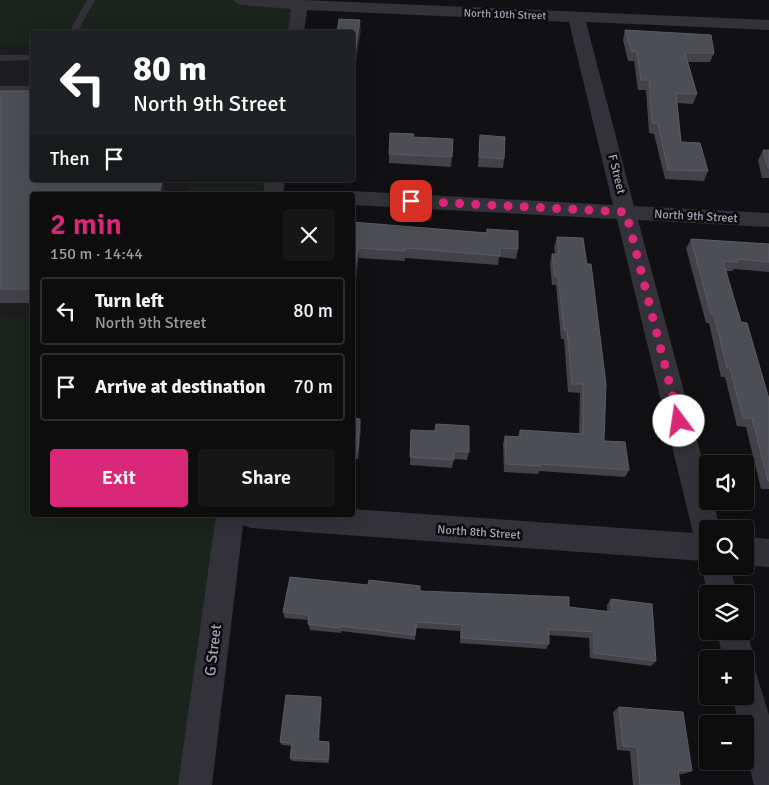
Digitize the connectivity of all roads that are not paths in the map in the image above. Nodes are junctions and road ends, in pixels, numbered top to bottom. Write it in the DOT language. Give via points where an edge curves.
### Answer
graph roads {
  1 [pos="91,0"];
  2 [pos="242,0"];
  3 [pos="300,5"];
  4 [pos="576,17"];
  5 [pos="769,25"];
  6 [pos="74,30"];
  7 [pos="296,30"];
  8 [pos="0,58"];
  9 [pos="30,58"];
  10 [pos="0,90"];
  11 [pos="30,90"];
  12 [pos="355,198"];
  13 [pos="626,212"];
  14 [pos="769,220"];
  15 [pos="230,517"];
  16 [pos="279,517"];
  17 [pos="704,520"];
  18 [pos="699,547"];
  19 [pos="754,552"];
  20 [pos="769,553"];
  21 [pos="750,705"];
  22 [pos="769,780"];
  23 [pos="196,785"];
  1 -- 6 [label="lane"];
  2 -- 3 [label="street, North 10th Street"];
  3 -- 4 [label="street, North 10th Street"];
  3 -- 7 [label="street"];
  4 -- 5 [label="street, North 10th Street"];
  4 -- 13 [label="street, F Street"];
  8 -- 9 [label="lane"];
  10 -- 11 [label="lane"];
  12 -- 13 [label="street, North 9th Street"];
  13 -- 14 [label="street, North 9th Street"];
  13 -- 17 [label="street, F Street"];
  15 -- 23 [label="street, G Street"];
  16 -- 18 [label="street, North 8th Street"];
  19 -- 20 [label="street"];
  21 -- 22 [label="street"];
}
